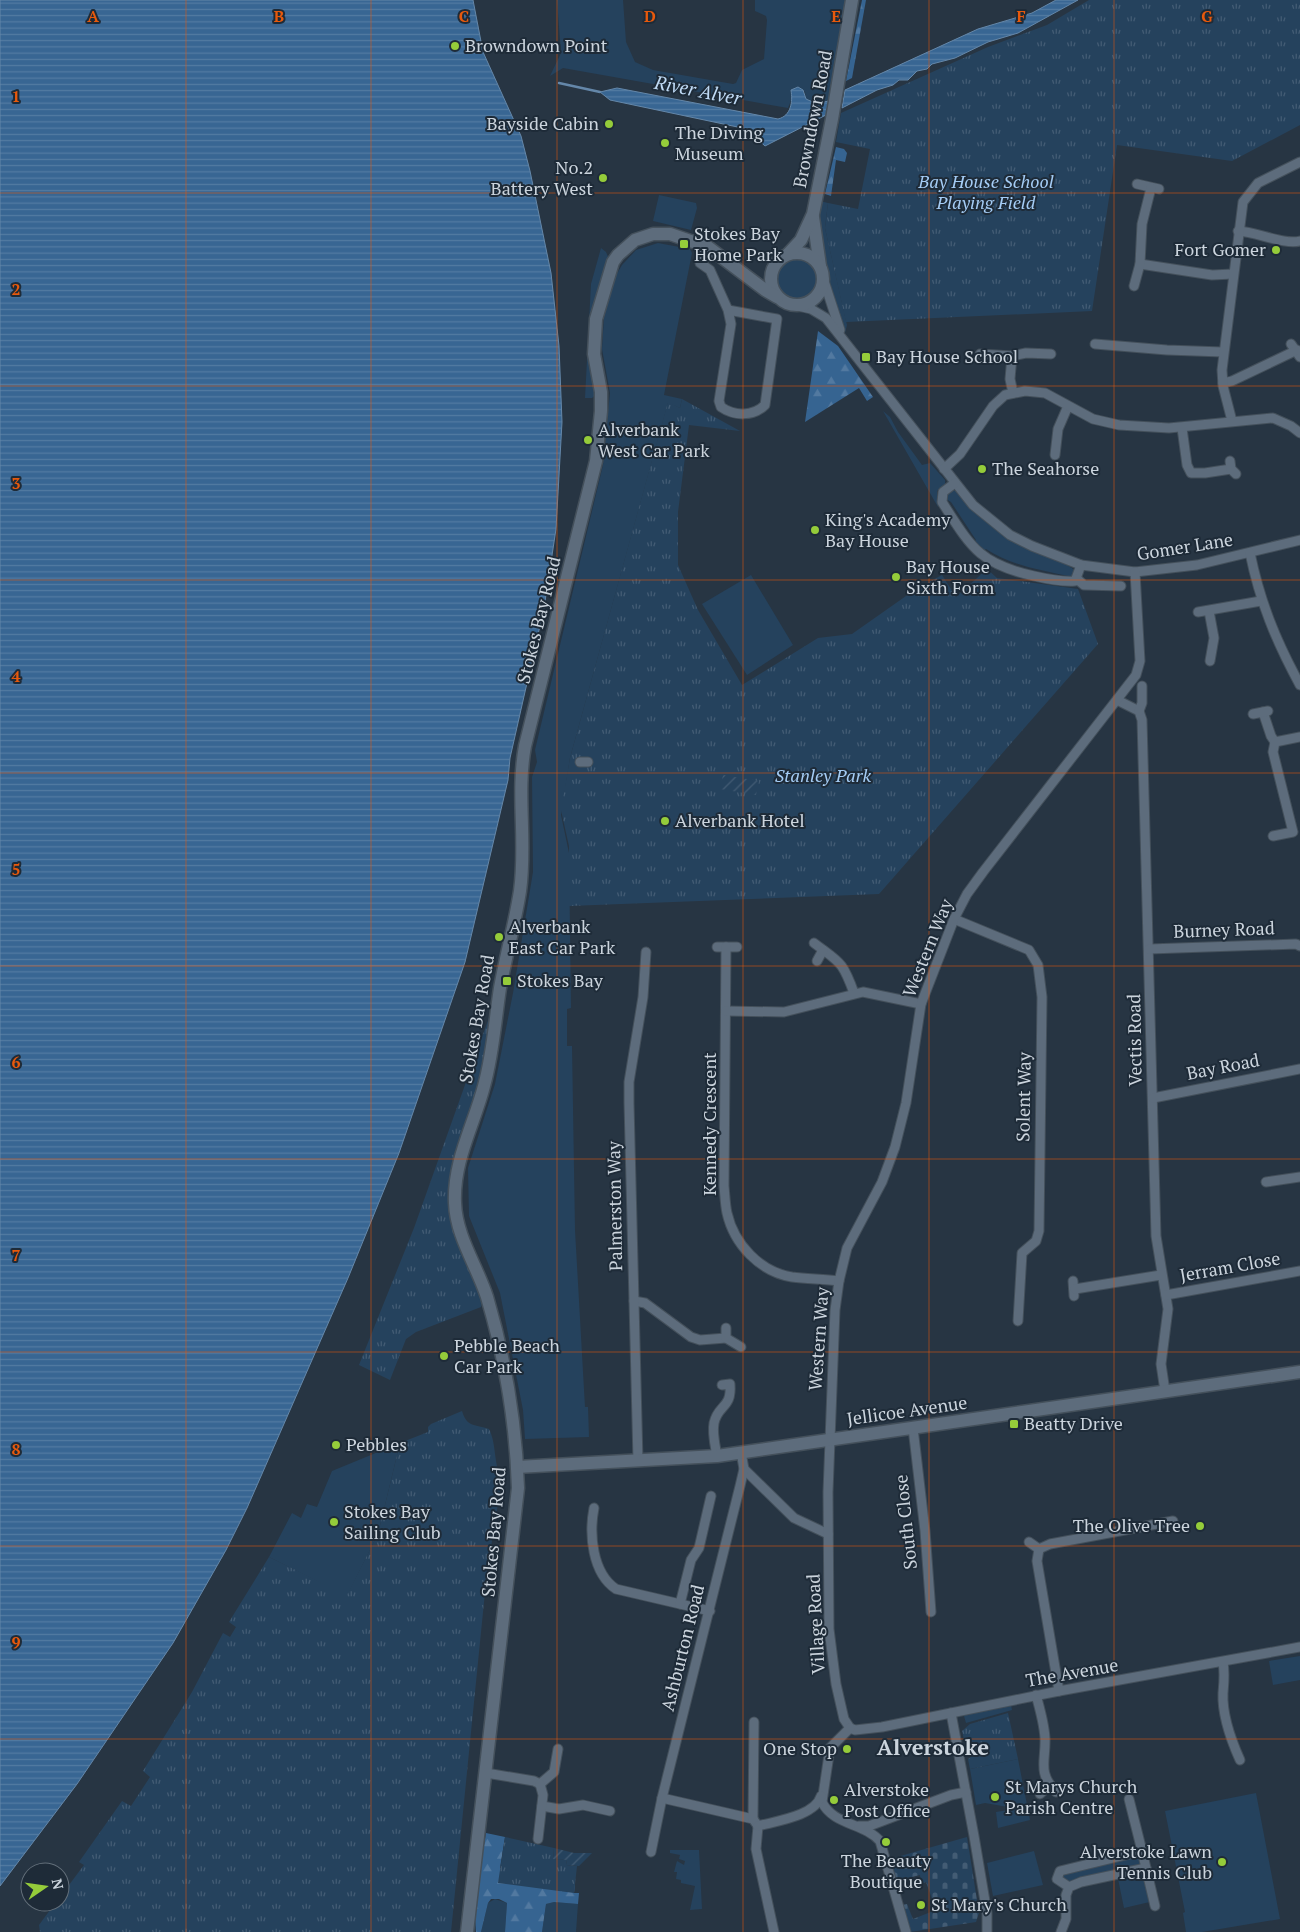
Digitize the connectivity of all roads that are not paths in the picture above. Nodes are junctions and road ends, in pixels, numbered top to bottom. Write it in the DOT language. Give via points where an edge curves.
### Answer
graph roads {
  1 [pos="852,0"];
  2 [pos="1300,162"];
  3 [pos="1137,184"];
  4 [pos="813,214"];
  5 [pos="1238,231"];
  6 [pos="1300,241"];
  7 [pos="704,245"];
  8 [pos="788,254"];
  9 [pos="1140,264"];
  10 [pos="775,265"];
  11 [pos="820,266"];
  12 [pos="742,273"];
  13 [pos="1234,274"];
  14 [pos="824,281"];
  15 [pos="1134,286"];
  16 [pos="777,297"];
  17 [pos="798,306"];
  18 [pos="728,310"];
  19 [pos="842,337"];
  20 [pos="1095,344"];
  21 [pos="1296,350"];
  22 [pos="1223,352"];
  23 [pos="980,354"];
  24 [pos="1051,354"];
  25 [pos="1012,356"];
  26 [pos="1222,382"];
  27 [pos="1012,393"];
  28 [pos="1068,406"];
  29 [pos="1232,421"];
  30 [pos="1182,428"];
  31 [pos="1300,433"];
  32 [pos="1054,455"];
  33 [pos="1232,468"];
  34 [pos="944,469"];
  35 [pos="955,483"];
  36 [pos="1300,540"];
  37 [pos="1250,553"];
  38 [pos="1081,565"];
  39 [pos="1135,572"];
  40 [pos="1077,579"];
  41 [pos="1121,586"];
  42 [pos="1261,601"];
  43 [pos="1209,610"];
  44 [pos="1198,612"];
  45 [pos="1210,661"];
  46 [pos="1296,667"];
  47 [pos="1300,685"];
  48 [pos="1142,686"];
  49 [pos="1117,700"];
  50 [pos="1139,711"];
  51 [pos="1253,714"];
  52 [pos="1300,737"];
  53 [pos="1275,742"];
  54 [pos="1274,836"];
  55 [pos="954,919"];
  56 [pos="814,943"];
  57 [pos="1300,946"];
  58 [pos="737,947"];
  59 [pos="1149,949"];
  60 [pos="823,950"];
  61 [pos="646,952"];
  62 [pos="816,961"];
  63 [pos="854,992"];
  64 [pos="921,1004"];
  65 [pos="726,1011"];
  66 [pos="1300,1069"];
  67 [pos="1153,1098"];
  68 [pos="1300,1176"];
  69 [pos="1266,1182"];
  70 [pos="1300,1271"];
  71 [pos="1161,1275"];
  72 [pos="839,1280"];
  73 [pos="1074,1289"];
  74 [pos="1166,1295"];
  75 [pos="634,1301"];
  76 [pos="1018,1321"];
  77 [pos="726,1328"];
  78 [pos="726,1338"];
  79 [pos="741,1347"];
  80 [pos="1300,1372"];
  81 [pos="722,1385"];
  82 [pos="1165,1391"];
  83 [pos="913,1428"];
  84 [pos="830,1440"];
  85 [pos="741,1452"];
  86 [pos="717,1456"];
  87 [pos="638,1461"];
  88 [pos="518,1467"];
  89 [pos="744,1470"];
  90 [pos="711,1496"];
  91 [pos="594,1508"];
  92 [pos="1173,1521"];
  93 [pos="828,1534"];
  94 [pos="1029,1542"];
  95 [pos="1039,1550"];
  96 [pos="680,1604"];
  97 [pos="710,1611"];
  98 [pos="931,1612"];
  99 [pos="1300,1647"];
  100 [pos="1223,1662"];
  101 [pos="1059,1691"];
  102 [pos="1036,1695"];
  103 [pos="951,1713"];
  104 [pos="754,1722"];
  105 [pos="850,1728"];
  106 [pos="558,1748"];
  107 [pos="1240,1760"];
  108 [pos="486,1773"];
  109 [pos="540,1784"];
  110 [pos="966,1792"];
  111 [pos="822,1794"];
  112 [pos="1040,1794"];
  113 [pos="662,1798"];
  114 [pos="1129,1799"];
  115 [pos="542,1806"];
  116 [pos="611,1810"];
  117 [pos="803,1812"];
  118 [pos="835,1817"];
  119 [pos="756,1822"];
  120 [pos="872,1825"];
  121 [pos="856,1826"];
  122 [pos="538,1838"];
  123 [pos="878,1839"];
  124 [pos="1142,1851"];
  125 [pos="651,1852"];
  126 [pos="1146,1868"];
  127 [pos="1069,1887"];
  128 [pos="1155,1906"];
  129 [pos="467,1932"];
  130 [pos="774,1932"];
  131 [pos="906,1932"];
  132 [pos="987,1932"];
  133 [pos="1061,1932"];
  1 -- 4 [label="street, Browndown Road"];
  2 -- 5 [label="street" via="1258,183 1248,193 1243,202"];
  3 -- 9 [label="street" via="1155,188 1142,224"];
  4 -- 8 [label="street, Browndown Road" via="801,240"];
  4 -- 11 [label="street, Browndown Road"];
  5 -- 6 [label="street" via="1289,242"];
  5 -- 13 [label="street"];
  7 -- 12 [label="street, Stokes Bay Road"];
  7 -- 18 [label="street" via="700,263 710,270"];
  7 -- 88 [label="street, Stokes Bay Road" via="660,234 635,240 613,262 601,298 594,339 602,401 596,460 525,746 521,783 524,837 520,891 500,986 491,1058 456,1179 455,1204 459,1226 486,1295 509,1395"];
  8 -- 10 [label="street"];
  8 -- 11 [label="street" via="802,253"];
  9 -- 13 [label="street" via="1212,275"];
  9 -- 15 [label="street"];
  10 -- 12 [label="street" via="759,275"];
  10 -- 16 [label="street" via="771,281"];
  11 -- 14 [label="street"];
  12 -- 16 [label="street, Stokes Bay Road"];
  13 -- 22 [label="street"];
  14 -- 17 [label="street" via="818,295"];
  14 -- 19 [label="street"];
  16 -- 17 [label="street, Stokes Bay Road"];
  17 -- 19 [label="street" via="819,312"];
  18 -- 18 [label="street" via="777,319 765,405 758,412 746,414 720,407 731,324"];
  19 -- 34 [label="street, Gomer Lane"];
  20 -- 22 [label="street" via="1118,351"];
  21 -- 26 [label="street"];
  22 -- 26 [label="street"];
  23 -- 25 [label="street"];
  24 -- 25 [label="street"];
  25 -- 27 [label="street"];
  26 -- 29 [label="street"];
  27 -- 28 [label="street" via="1044,393"];
  27 -- 34 [label="street" via="993,406 960,454"];
  28 -- 30 [label="street" via="1093,419 1113,424"];
  28 -- 32 [label="street" via="1058,429"];
  29 -- 30 [label="street"];
  29 -- 31 [label="street" via="1273,418"];
  30 -- 33 [label="street" via="1191,473 1205,474"];
  34 -- 35 [label="street, Gomer Lane"];
  35 -- 38 [label="street, Gomer Lane" via="973,505 1010,535"];
  35 -- 40 [label="street" via="943,492 942,502 964,535 985,558 995,565 1030,575 1067,582"];
  36 -- 37 [label="street, Gomer Lane"];
  37 -- 39 [label="street, Gomer Lane" via="1197,565"];
  37 -- 42 [label="street"];
  38 -- 39 [label="street, Gomer Lane"];
  38 -- 40 [label="street"];
  39 -- 49 [label="street, Western Way" via="1140,661 1136,675"];
  40 -- 41 [label="street" via="1084,585"];
  42 -- 43 [label="street"];
  42 -- 46 [label="street" via="1273,633"];
  43 -- 44 [label="street"];
  43 -- 45 [label="street" via="1214,638"];
  46 -- 47 [label="street"];
  48 -- 50 [label="street, Vectis Road"];
  49 -- 50 [label="street"];
  49 -- 55 [label="street, Western Way" via="983,872"];
  50 -- 59 [label="street, Vectis Road" via="1142,720"];
  51 -- 53 [label="street" via="1266,711"];
  52 -- 53 [label="street"];
  53 -- 54 [label="street" via="1273,752 1293,832"];
  55 -- 64 [label="street, Western Way"];
  55 -- 76 [label="street, Solent Way" via="1029,950 1038,965 1042,997 1039,1232 1036,1241 1022,1254"];
  56 -- 60 [label="street"];
  57 -- 59 [label="street, Burney Road"];
  58 -- 65 [label="street, Kennedy Crescent" via="721,947"];
  59 -- 67 [label="street, Vectis Road"];
  60 -- 62 [label="street"];
  60 -- 63 [label="street" via="838,959"];
  61 -- 75 [label="street, Palmerston Way" via="643,997 629,1082"];
  63 -- 64 [label="street"];
  63 -- 65 [label="street" via="782,1013"];
  64 -- 72 [label="street, Western Way" via="906,1103 895,1147 882,1182 847,1248"];
  65 -- 72 [label="street, Kennedy Crescent" via="724,1186 726,1213 735,1237 752,1257 769,1269 791,1277"];
  66 -- 67 [label="street, Bay Road"];
  67 -- 71 [label="street, Vectis Road" via="1156,1236"];
  68 -- 69 [label="street"];
  70 -- 74 [label="street, Jerram Close"];
  71 -- 73 [label="street"];
  71 -- 74 [label="street, Vectis Road"];
  72 -- 84 [label="street, Western Way"];
  74 -- 82 [label="street, Vectis Road" via="1168,1309 1161,1364"];
  75 -- 78 [label="street" via="645,1303 691,1337 700,1340"];
  75 -- 87 [label="street, Palmerston Way"];
  77 -- 78 [label="street"];
  78 -- 79 [label="street"];
  80 -- 82 [label="street, Jellicoe Avenue"];
  81 -- 86 [label="street" via="730,1384 731,1396 717,1414 714,1424"];
  82 -- 83 [label="street, Jellicoe Avenue"];
  83 -- 84 [label="street, Jellicoe Avenue"];
  83 -- 98 [label="street, South Close"];
  84 -- 85 [label="street, Jellicoe Avenue"];
  84 -- 93 [label="street, Village Road"];
  85 -- 86 [label="street, Jellicoe Avenue"];
  85 -- 89 [label="street, Ashburton Road"];
  86 -- 87 [label="street, Jellicoe Avenue"];
  87 -- 88 [label="street, Jellicoe Avenue"];
  88 -- 108 [label="street, Stokes Bay Road"];
  89 -- 93 [label="street" via="794,1518"];
  89 -- 97 [label="street, Ashburton Road"];
  90 -- 96 [label="street" via="699,1548 691,1560"];
  91 -- 96 [label="street" via="591,1525 600,1574 606,1583 616,1590"];
  92 -- 95 [label="street" via="1050,1544"];
  93 -- 105 [label="street, Village Road" via="831,1658 844,1720"];
  94 -- 95 [label="street"];
  95 -- 101 [label="street" via="1037,1561"];
  96 -- 97 [label="street"];
  97 -- 113 [label="street, Ashburton Road"];
  99 -- 100 [label="street, The Avenue"];
  100 -- 101 [label="street, The Avenue"];
  100 -- 107 [label="street" via="1225,1715 1231,1741"];
  101 -- 102 [label="street, The Avenue"];
  102 -- 103 [label="street, The Avenue"];
  102 -- 112 [label="street" via="1044,1736 1042,1764 1053,1788"];
  103 -- 105 [label="street, The Avenue" via="882,1727"];
  103 -- 110 [label="street"];
  104 -- 119 [label="street"];
  105 -- 111 [label="street" via="830,1748"];
  106 -- 109 [label="street" via="554,1772"];
  108 -- 109 [label="street"];
  108 -- 129 [label="street, Stokes Bay Road"];
  109 -- 115 [label="street"];
  110 -- 120 [label="street" via="951,1794"];
  110 -- 132 [label="street"];
  111 -- 117 [label="street" via="816,1804"];
  111 -- 118 [label="street" via="825,1808"];
  113 -- 119 [label="street"];
  113 -- 125 [label="street, Ashburton Road"];
  114 -- 124 [label="street"];
  115 -- 116 [label="street" via="559,1809 583,1804"];
  115 -- 122 [label="street"];
  117 -- 118 [label="street"];
  117 -- 119 [label="street"];
  118 -- 121 [label="street"];
  119 -- 130 [label="street" via="756,1849"];
  120 -- 121 [label="street"];
  120 -- 123 [label="street"];
  121 -- 123 [label="street"];
  123 -- 131 [label="street"];
  124 -- 126 [label="street"];
  124 -- 127 [label="street" via="1060,1871 1057,1879"];
  126 -- 127 [label="street"];
  126 -- 128 [label="street"];
  127 -- 133 [label="street"];
}
